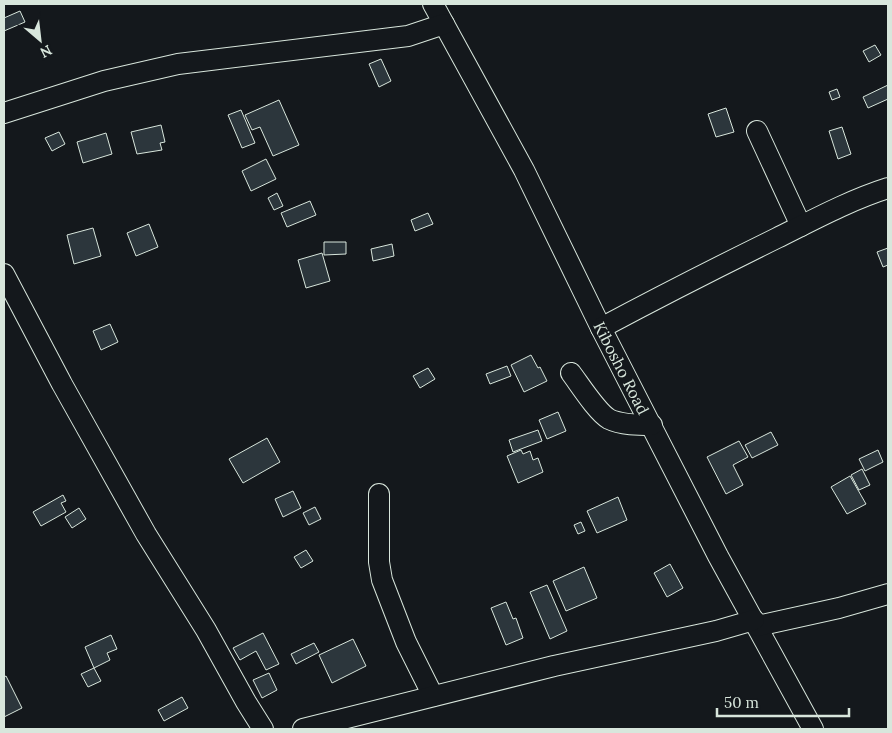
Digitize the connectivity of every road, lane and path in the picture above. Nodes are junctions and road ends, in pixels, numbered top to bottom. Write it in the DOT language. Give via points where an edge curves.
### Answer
graph roads {
  1 [pos="433,4"];
  2 [pos="444,24"];
  3 [pos="4,113"];
  4 [pos="756,131"];
  5 [pos="888,188"];
  6 [pos="801,226"];
  7 [pos="4,274"];
  8 [pos="601,328"];
  9 [pos="571,373"];
  10 [pos="652,424"];
  11 [pos="379,494"];
  12 [pos="888,594"];
  13 [pos="755,623"];
  14 [pos="433,696"];
  15 [pos="262,729"];
  16 [pos="303,729"];
  17 [pos="813,729"];
  1 -- 2 [label="street, Kibosho Road"];
  2 -- 3 [label="street" via="408,36 178,64 104,82"];
  2 -- 8 [label="street, Kibosho Road" via="524,170"];
  4 -- 6 [label="street"];
  5 -- 6 [label="street"];
  6 -- 8 [label="street"];
  7 -- 15 [label="street" via="146,534"];
  8 -- 10 [label="street, Kibosho Road"];
  9 -- 10 [label="street" via="608,418"];
  10 -- 13 [label="street, Kibosho Road"];
  11 -- 14 [label="street" via="382,580 406,642"];
  12 -- 13 [label="street" via="839,608"];
  13 -- 14 [label="street" via="554,666"];
  13 -- 17 [label="street, Kibosho Road"];
  14 -- 16 [label="street"];
}
